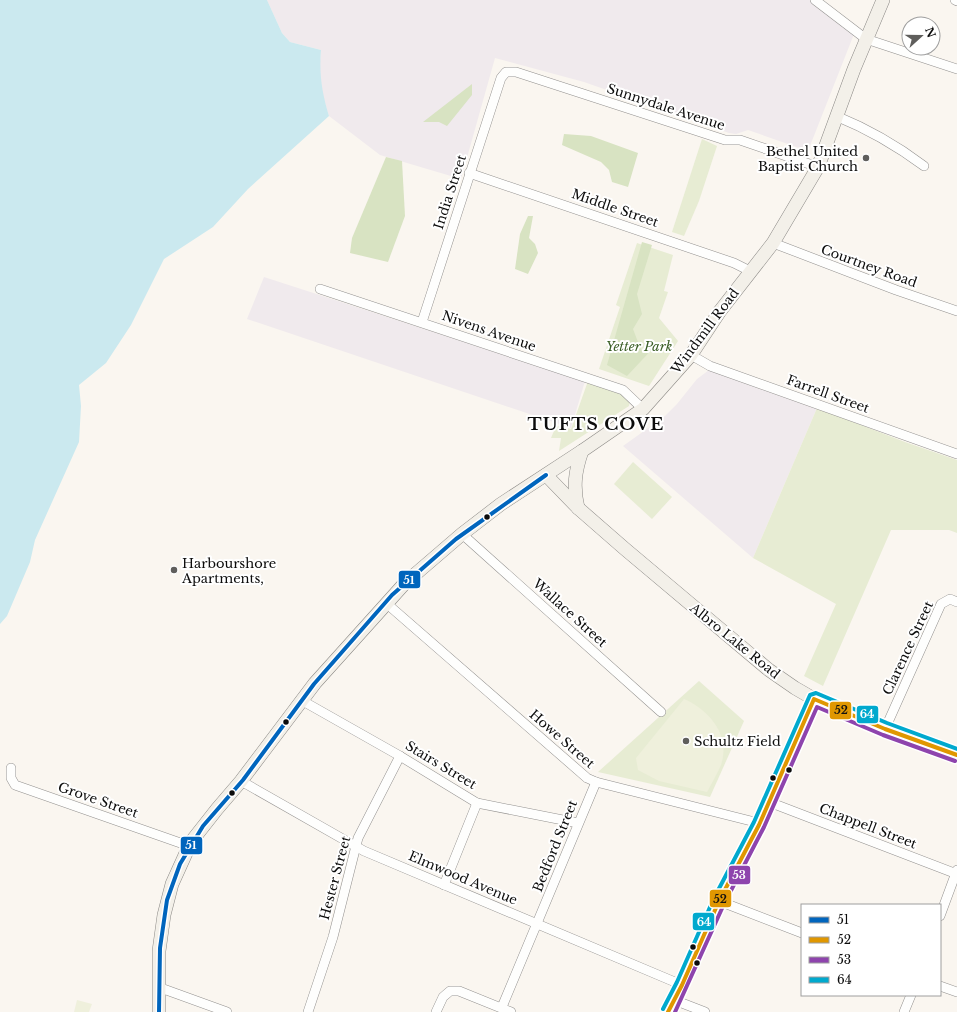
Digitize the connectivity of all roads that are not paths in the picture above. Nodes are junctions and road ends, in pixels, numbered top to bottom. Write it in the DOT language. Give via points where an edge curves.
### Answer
graph roads {
  1 [pos="815,0"];
  2 [pos="882,0"];
  3 [pos="866,40"];
  4 [pos="957,69"];
  5 [pos="506,72"];
  6 [pos="836,116"];
  7 [pos="924,166"];
  8 [pos="818,167"];
  9 [pos="469,173"];
  10 [pos="773,243"];
  11 [pos="750,271"];
  12 [pos="320,289"];
  13 [pos="957,311"];
  14 [pos="422,322"];
  15 [pos="691,355"];
  16 [pos="642,409"];
  17 [pos="582,451"];
  18 [pos="957,454"];
  19 [pos="546,475"];
  20 [pos="578,508"];
  21 [pos="462,534"];
  22 [pos="957,602"];
  23 [pos="386,603"];
  24 [pos="814,699"];
  25 [pos="301,700"];
  26 [pos="660,712"];
  27 [pos="885,729"];
  28 [pos="957,755"];
  29 [pos="400,756"];
  30 [pos="11,768"];
  31 [pos="242,781"];
  32 [pos="596,782"];
  33 [pos="769,802"];
  34 [pos="478,803"];
  35 [pos="578,823"];
  36 [pos="759,825"];
  37 [pos="189,846"];
  38 [pos="355,847"];
  39 [pos="957,873"];
  40 [pos="444,885"];
  41 [pos="719,901"];
  42 [pos="941,913"];
  43 [pos="538,923"];
  44 [pos="801,933"];
  45 [pos="682,985"];
  46 [pos="941,986"];
  47 [pos="158,987"];
  48 [pos="957,992"];
  49 [pos="911,996"];
  50 [pos="674,1000"];
  51 [pos="502,1007"];
  52 [pos="159,1012"];
  53 [pos="227,1012"];
  54 [pos="308,1012"];
  55 [pos="436,1012"];
  56 [pos="511,1012"];
  57 [pos="668,1012"];
  58 [pos="705,1012"];
  59 [pos="904,1012"];
  1 -- 3 [label="street"];
  2 -- 3 [label="main road, Windmill Road"];
  3 -- 4 [label="street"];
  3 -- 6 [label="main road, Windmill Road"];
  5 -- 8 [label="street, Sunnydale Avenue" via="516,72 725,140 740,140"];
  5 -- 9 [label="street, India Street" via="501,78"];
  6 -- 7 [label="street" via="897,146"];
  6 -- 8 [label="main road, Windmill Road"];
  8 -- 10 [label="main road, Windmill Road"];
  9 -- 11 [label="street, Middle Street" via="734,263"];
  9 -- 14 [label="street, India Street"];
  10 -- 11 [label="main road, Windmill Road"];
  10 -- 13 [label="street, Courtney Road"];
  11 -- 15 [label="main road, Windmill Road"];
  12 -- 14 [label="street, Nivens Avenue"];
  14 -- 16 [label="street, Nivens Avenue" via="623,390"];
  15 -- 16 [label="main road, Windmill Road"];
  15 -- 18 [label="street, Farrell Street" via="710,366"];
  16 -- 17 [label="main road, Windmill Road"];
  17 -- 19 [label="main road, Windmill Road"];
  17 -- 20 [label="main road" via="576,468 574,491"];
  19 -- 20 [label="main road, Albro Lake Road"];
  19 -- 21 [label="main road, Windmill Road" via="501,504"];
  20 -- 24 [label="main road, Albro Lake Road" via="769,670"];
  21 -- 23 [label="main road, Windmill Road" via="405,583"];
  21 -- 26 [label="street, Wallace Street"];
  22 -- 27 [label="street, Clarence Street" via="950,599 941,604"];
  23 -- 25 [label="main road, Windmill Road"];
  23 -- 32 [label="street, Howe Street" via="587,778"];
  24 -- 27 [label="main road, Albro Lake Road"];
  24 -- 33 [label="main road"];
  25 -- 29 [label="street, Stairs Street"];
  25 -- 31 [label="main road, Windmill Road"];
  27 -- 28 [label="main road, Albro Lake Road"];
  29 -- 34 [label="street, Stairs Street"];
  29 -- 38 [label="street, Hester Street"];
  30 -- 37 [label="street, Grove Street" via="11,778 15,785"];
  31 -- 37 [label="main road, Windmill Road"];
  31 -- 38 [label="street, Elmwood Avenue"];
  32 -- 35 [label="street, Bedford Street"];
  32 -- 36 [label="street, Howe Street"];
  33 -- 36 [label="main road"];
  33 -- 39 [label="street, Chappell Street"];
  34 -- 35 [label="street, Stairs Street"];
  34 -- 40 [label="street"];
  35 -- 43 [label="street, Bedford Street"];
  36 -- 41 [label="main road"];
  37 -- 47 [label="main road, Windmill Road" via="172,884 164,915"];
  38 -- 40 [label="street, Elmwood Avenue"];
  38 -- 54 [label="street, Hester Street" via="333,937"];
  39 -- 42 [label="street"];
  40 -- 43 [label="street, Elmwood Avenue"];
  41 -- 44 [label="street"];
  41 -- 45 [label="main road"];
  43 -- 45 [label="street, Elmwood Avenue"];
  43 -- 51 [label="street, Bedford Street"];
  45 -- 50 [label="main road"];
  46 -- 48 [label="street"];
  47 -- 52 [label="main road, Windmill Road"];
  47 -- 53 [label="street"];
  49 -- 59 [label="street"];
  50 -- 57 [label="main road"];
  50 -- 58 [label="street"];
  51 -- 55 [label="street" via="459,991 450,991 443,997"];
  51 -- 56 [label="street"];
}
